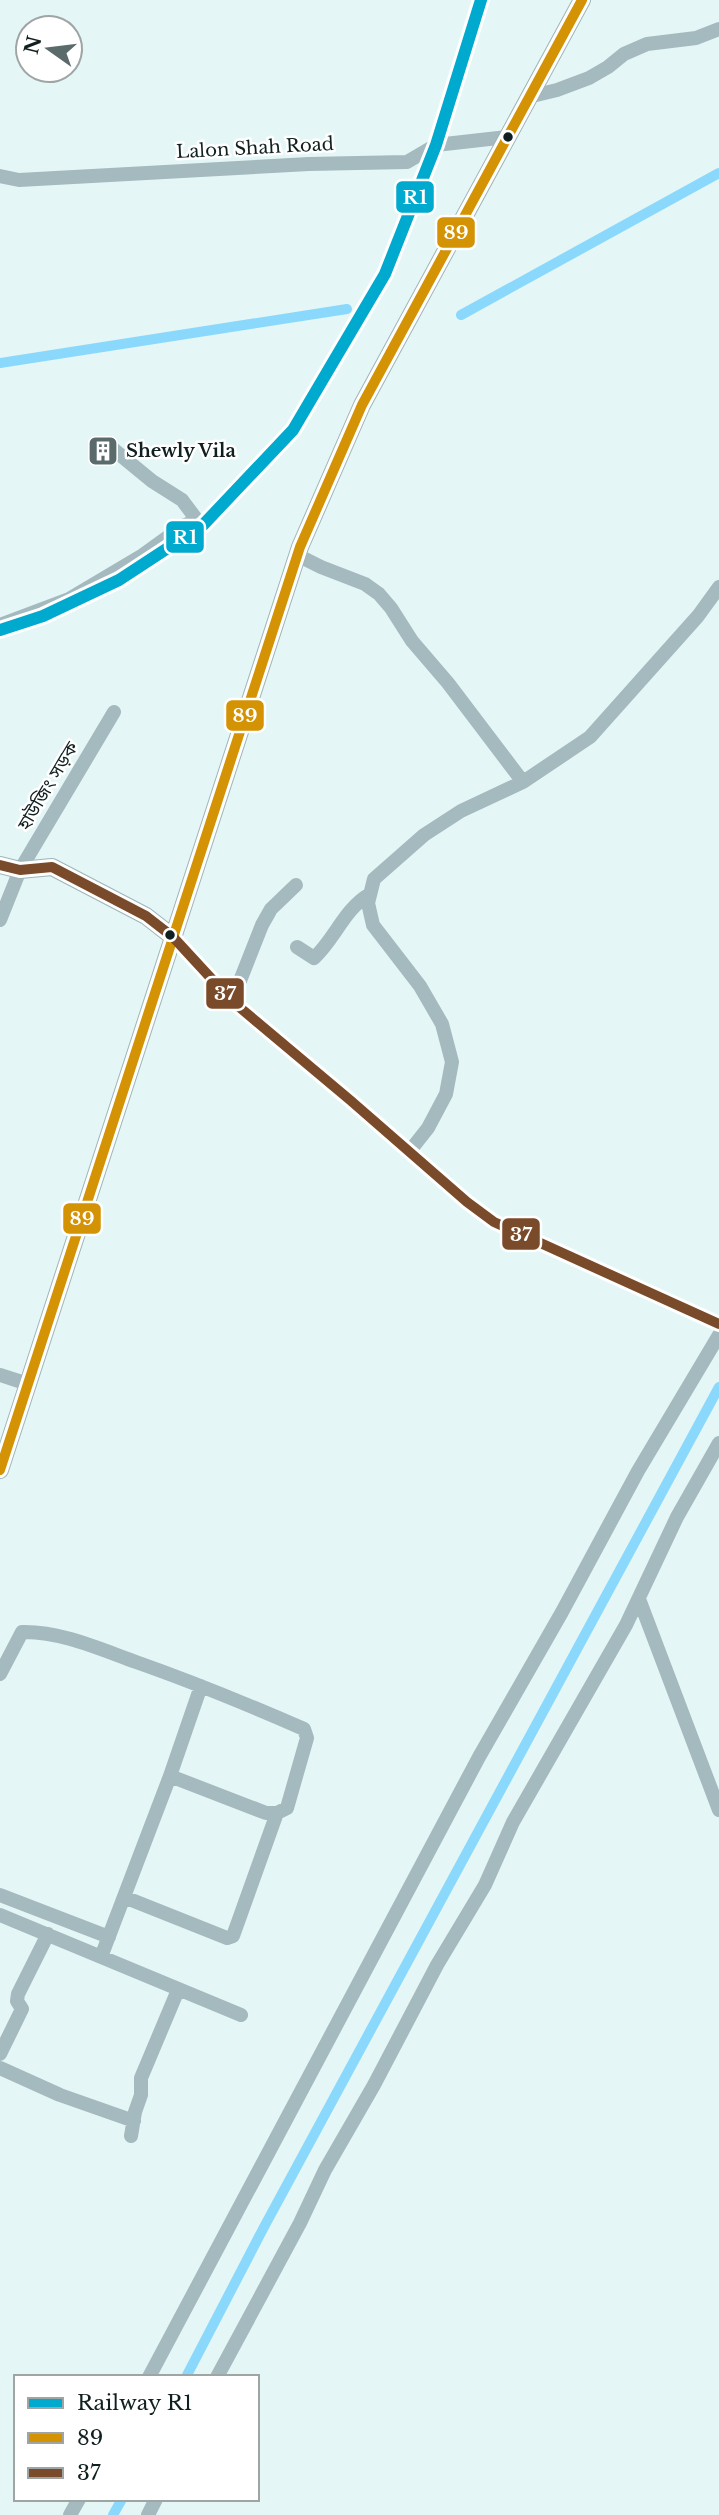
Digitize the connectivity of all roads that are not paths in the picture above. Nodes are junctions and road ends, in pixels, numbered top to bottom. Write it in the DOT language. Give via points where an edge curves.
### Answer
graph roads {
  1 [pos="582,0"];
  2 [pos="719,29"];
  3 [pos="528,97"];
  4 [pos="507,137"];
  5 [pos="0,176"];
  6 [pos="107,444"];
  7 [pos="297,555"];
  8 [pos="719,587"];
  9 [pos="0,625"];
  10 [pos="114,712"];
  11 [pos="523,782"];
  12 [pos="0,865"];
  13 [pos="20,870"];
  14 [pos="296,885"];
  15 [pos="370,894"];
  16 [pos="0,920"];
  17 [pos="173,937"];
  18 [pos="297,947"];
  19 [pos="232,1001"];
  20 [pos="409,1152"];
  21 [pos="719,1324"];
  22 [pos="719,1335"];
  23 [pos="0,1375"];
  24 [pos="28,1384"];
  25 [pos="719,1443"];
  26 [pos="0,1469"];
  27 [pos="639,1599"];
  28 [pos="0,1674"];
  29 [pos="201,1686"];
  30 [pos="170,1776"];
  31 [pos="719,1810"];
  32 [pos="278,1813"];
  33 [pos="0,1895"];
  34 [pos="124,1897"];
  35 [pos="0,1915"];
  36 [pos="48,1934"];
  37 [pos="109,1937"];
  38 [pos="101,1957"];
  39 [pos="178,1990"];
  40 [pos="242,2015"];
  41 [pos="0,2054"];
  42 [pos="0,2068"];
  43 [pos="150,2375"];
  44 [pos="218,2375"];
  1 -- 3 [label="main road"];
  2 -- 3 [label="street" via="696,38 647,44 589,78"];
  3 -- 4 [label="main road"];
  4 -- 5 [label="street, Lalon Shah Road" via="436,145 407,162 19,180"];
  4 -- 7 [label="main road" via="362,405"];
  6 -- 9 [label="street" via="182,500 197,520 69,599"];
  7 -- 11 [label="street" via="379,594"];
  7 -- 17 [label="main road"];
  8 -- 11 [label="street" via="590,737"];
  10 -- 13 [label="street, হাউজিং সড়ক"];
  11 -- 15 [label="street" via="461,811 424,835 374,879"];
  12 -- 13 [label="main road"];
  13 -- 16 [label="street, হাউজিং সড়ক"];
  13 -- 17 [label="main road" via="52,867 146,916"];
  14 -- 19 [label="street" via="271,909 262,925"];
  15 -- 18 [label="street" via="314,958"];
  15 -- 20 [label="street" via="373,925 420,985 442,1024 452,1062 446,1094"];
  17 -- 19 [label="street"];
  17 -- 24 [label="main road"];
  19 -- 20 [label="street"];
  20 -- 21 [label="street" via="494,1222"];
  22 -- 43 [label="street" via="440,1827"];
  23 -- 24 [label="street"];
  24 -- 26 [label="main road"];
  25 -- 27 [label="street" via="677,1517"];
  27 -- 31 [label="street"];
  27 -- 44 [label="street" via="513,1822 485,1885 325,2170"];
  28 -- 29 [label="street" via="22,1632 39,1632 102,1649"];
  29 -- 30 [label="street"];
  29 -- 32 [label="street" via="304,1729 307,1738 287,1808"];
  30 -- 32 [label="street" via="266,1813"];
  30 -- 34 [label="street"];
  32 -- 34 [label="street" via="233,1936 227,1938"];
  33 -- 37 [label="street"];
  34 -- 37 [label="street"];
  35 -- 36 [label="street"];
  36 -- 38 [label="street"];
  36 -- 41 [label="street" via="18,1994 22,2009"];
  37 -- 38 [label="street"];
  38 -- 39 [label="street"];
  39 -- 40 [label="street"];
  39 -- 42 [label="street" via="141,2078 132,2128"];
}
